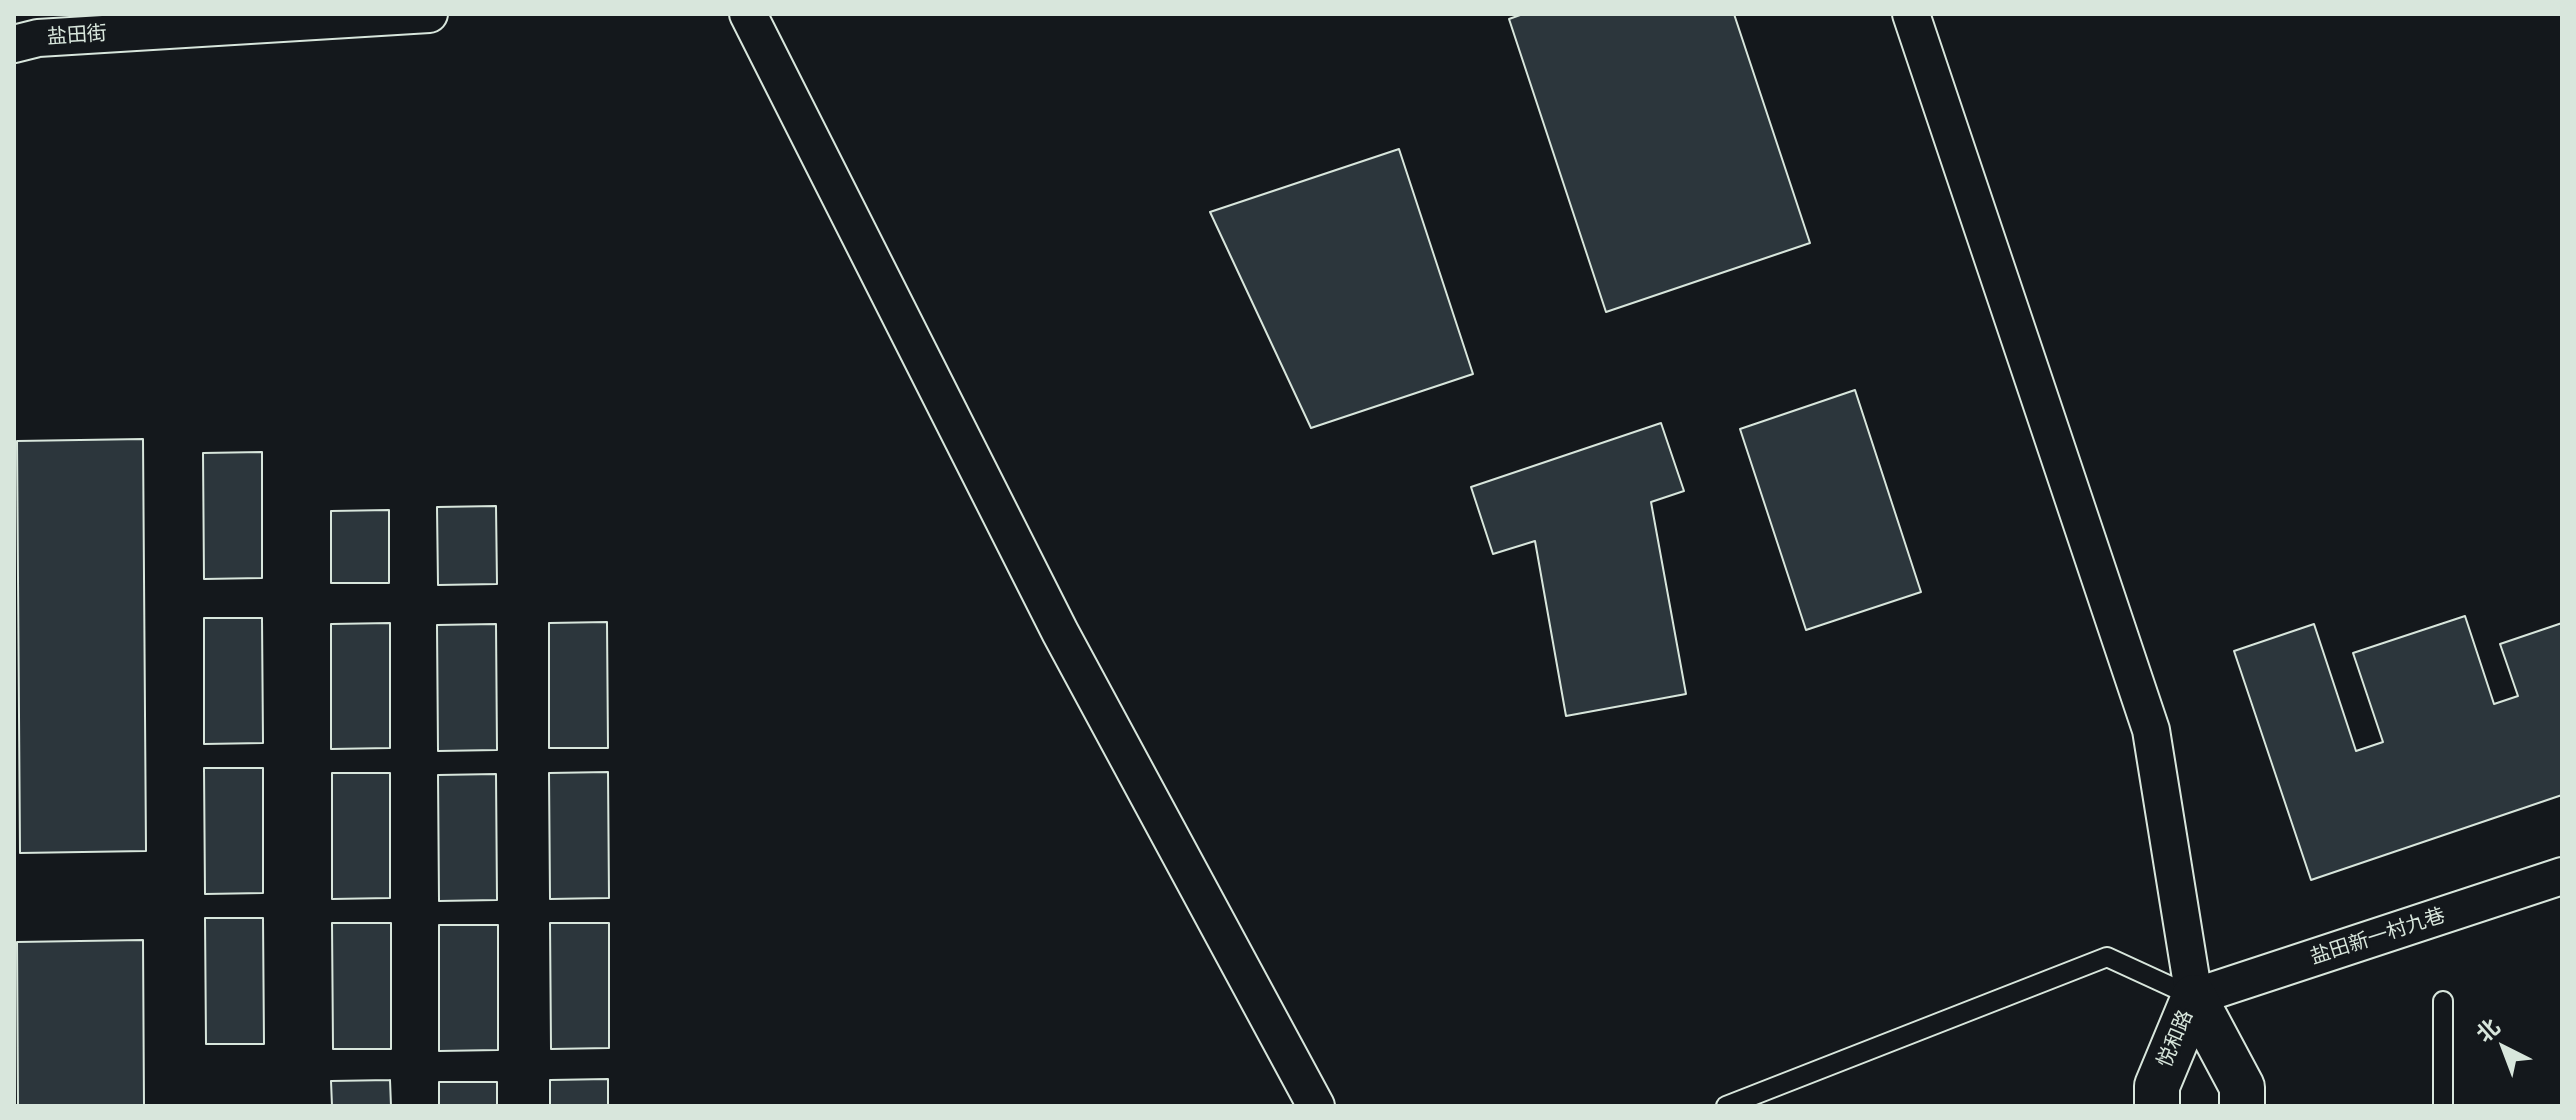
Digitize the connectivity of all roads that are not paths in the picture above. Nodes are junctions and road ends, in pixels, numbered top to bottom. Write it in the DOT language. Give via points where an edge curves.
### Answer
graph roads {
  1 [pos="429,14"];
  2 [pos="748,14"];
  3 [pos="1911,14"];
  4 [pos="14,44"];
  5 [pos="2562,876"];
  6 [pos="2194,997"];
  7 [pos="2443,1001"];
  8 [pos="1316,1106"];
  9 [pos="1726,1106"];
  10 [pos="2157,1106"];
  11 [pos="2242,1106"];
  12 [pos="2443,1106"];
  1 -- 4 [label="street, 盐田街" via="38,38"];
  2 -- 8 [label="street" via="1060,632"];
  3 -- 6 [label="street" via="2151,730"];
  5 -- 6 [label="street, 盐田新一村九巷"];
  6 -- 9 [label="lane" via="2107,957"];
  6 -- 10 [label="street, 悦和路" via="2157,1086"];
  6 -- 11 [label="street, 悦和路" via="2242,1087"];
  7 -- 12 [label="lane"];
}
